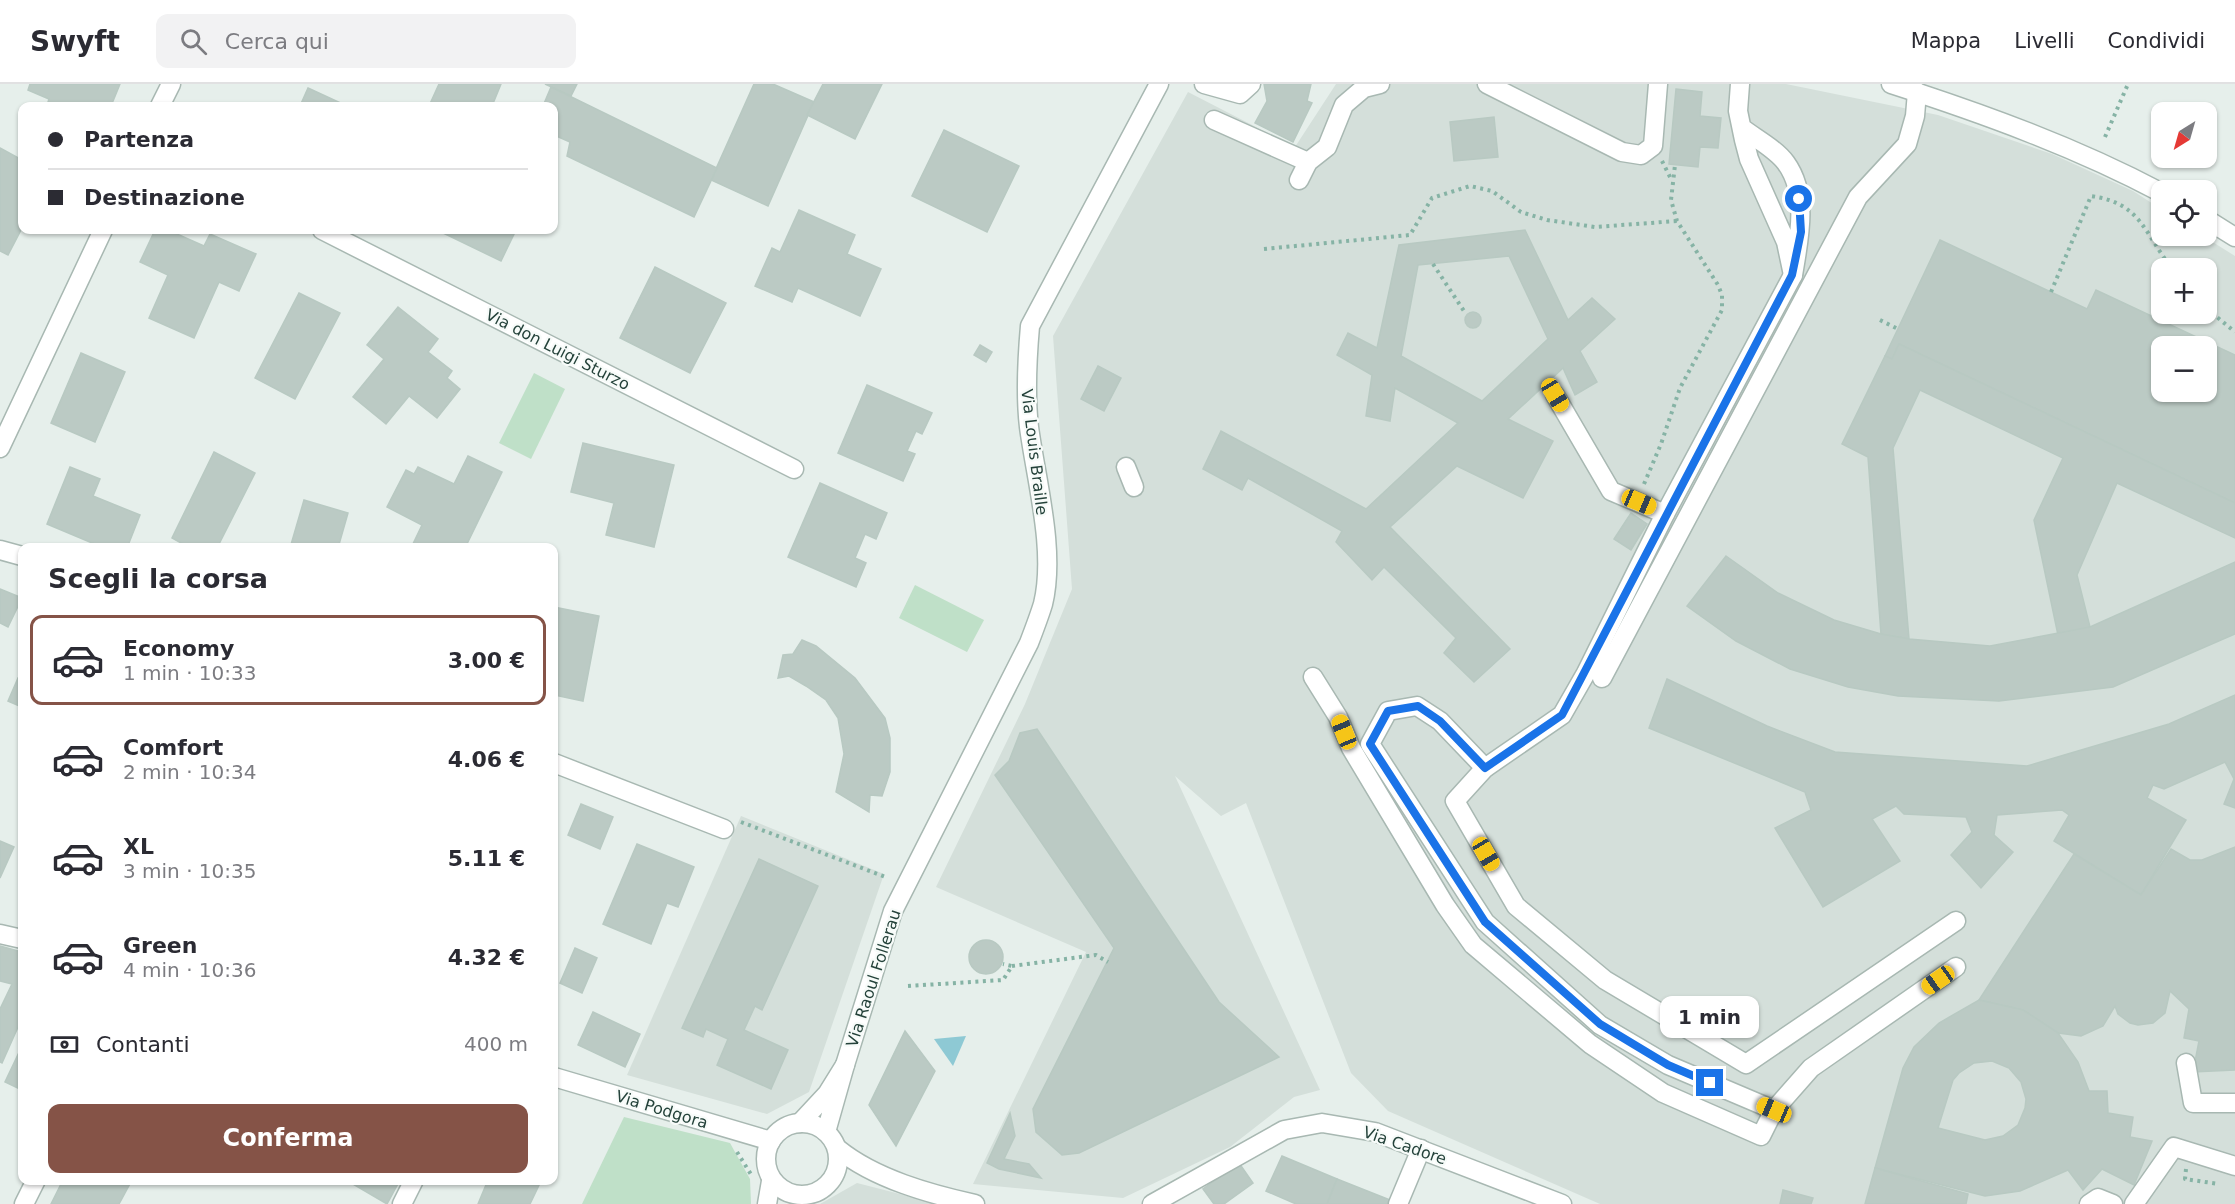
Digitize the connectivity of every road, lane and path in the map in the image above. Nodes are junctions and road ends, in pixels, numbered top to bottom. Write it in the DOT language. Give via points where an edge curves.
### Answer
graph roads {
  1 [pos="171,84"];
  2 [pos="1159,84"];
  3 [pos="1204,84"];
  4 [pos="1251,84"];
  5 [pos="1380,84"];
  6 [pos="1487,84"];
  7 [pos="1658,84"];
  8 [pos="1740,84"];
  9 [pos="1891,84"];
  10 [pos="2128,84"];
  11 [pos="1917,92"];
  12 [pos="162,102"];
  13 [pos="1214,120"];
  14 [pos="1742,128"];
  15 [pos="2105,137"];
  16 [pos="1308,162"];
  17 [pos="1675,165"];
  18 [pos="1299,180"];
  19 [pos="2151,188"];
  20 [pos="1677,221"];
  21 [pos="2217,226"];
  22 [pos="101,234"];
  23 [pos="330,234"];
  24 [pos="2235,237"];
  25 [pos="1264,249"];
  26 [pos="2165,258"];
  27 [pos="1433,264"];
  28 [pos="1792,275"];
  29 [pos="2051,292"];
  30 [pos="1466,314"];
  31 [pos="2217,317"];
  32 [pos="1880,320"];
  33 [pos="1898,330"];
  34 [pos="2235,332"];
  35 [pos="1555,395"];
  36 [pos="0,448"];
  37 [pos="1126,467"];
  38 [pos="794,469"];
  39 [pos="1134,487"];
  40 [pos="1639,502"];
  41 [pos="1665,514"];
  42 [pos="0,550"];
  43 [pos="18,555"];
  44 [pos="1313,677"];
  45 [pos="1602,678"];
  46 [pos="558,765"];
  47 [pos="1485,768"];
  48 [pos="935,827"];
  49 [pos="724,829"];
  50 [pos="906,885"];
  51 [pos="1956,921"];
  52 [pos="0,934"];
  53 [pos="18,938"];
  54 [pos="1108,962"];
  55 [pos="1003,964"];
  56 [pos="1012,966"];
  57 [pos="1956,967"];
  58 [pos="908,986"];
  59 [pos="2186,1063"];
  60 [pos="845,1065"];
  61 [pos="558,1078"];
  62 [pos="2235,1103"];
  63 [pos="1774,1110"];
  64 [pos="800,1123"];
  65 [pos="826,1132"];
  66 [pos="771,1141"];
  67 [pos="731,1148"];
  68 [pos="838,1149"];
  69 [pos="1421,1149"];
  70 [pos="2235,1166"];
  71 [pos="771,1181"];
  72 [pos="752,1183"];
  73 [pos="34,1185"];
  74 [pos="412,1185"];
  75 [pos="802,1200"];
  76 [pos="24,1204"];
  77 [pos="402,1204"];
  78 [pos="767,1204"];
  79 [pos="975,1204"];
  80 [pos="1152,1204"];
  81 [pos="1398,1204"];
  82 [pos="1562,1204"];
  83 [pos="2089,1204"];
  84 [pos="2113,1204"];
  85 [pos="2134,1204"];
  1 -- 12 [label="street"];
  2 -- 48 [label="street, Via Louis Braille" via="1030,326 1026,370 1029,426 1044,516 1043,602 1029,643"];
  3 -- 4 [label="street" via="1240,94"];
  5 -- 16 [label="street" via="1364,88 1344,105 1327,147"];
  6 -- 7 [label="street" via="1622,152 1641,155 1653,146"];
  8 -- 14 [label="street" via="1738,111"];
  9 -- 11 [label="street"];
  10 -- 15 [label="path"];
  11 -- 19 [label="street" via="2054,141"];
  11 -- 45 [label="street" via="1907,144 1858,197"];
  13 -- 16 [label="street"];
  14 -- 28 [label="street" via="1749,159 1786,242"];
  14 -- 28 [label="street" via="1785,161 1797,182 1801,232"];
  16 -- 18 [label="street"];
  17 -- 20 [label="path" via="1671,200"];
  20 -- 25 [label="path" via="1595,227 1547,220 1521,212 1492,191 1470,186 1432,198 1410,235"];
  20 -- 40 [label="path" via="1718,285 1722,310 1680,388"];
  21 -- 24 [label="street"];
  22 -- 36 [label="street"];
  23 -- 38 [label="street, Via don Luigi Sturzo"];
  26 -- 29 [label="path" via="2128,209 2113,199 2091,196"];
  27 -- 30 [label="path"];
  28 -- 41 [label="street"];
  31 -- 34 [label="path"];
  32 -- 33 [label="path"];
  35 -- 40 [label="street" via="1611,490"];
  37 -- 39 [label="street"];
  40 -- 41 [label="street"];
  41 -- 47 [label="street" via="1562,715"];
  42 -- 43 [label="street"];
  44 -- 63 [label="street" via="1380,797 1473,945 1590,1044 1663,1093 1761,1136"];
  46 -- 49 [label="street"];
  47 -- 51 [label="street" via="1455,801 1516,906 1605,980 1746,1064"];
  47 -- 63 [label="street" via="1440,721 1418,706 1388,711 1370,744 1485,922 1600,1024 1668,1065"];
  48 -- 50 [label="street, Via Raoul Follerau"];
  49 -- 50 [label="path" via="734,820"];
  50 -- 60 [label="street, Via Raoul Follerau" via="884,937"];
  52 -- 53 [label="street"];
  54 -- 56 [label="path" via="1096,955"];
  55 -- 56 [label="path"];
  56 -- 58 [label="path" via="1004,980"];
  57 -- 63 [label="street" via="1811,1068"];
  59 -- 62 [label="street" via="2193,1103"];
  60 -- 64 [label="street, Via Raoul Follerau" via="827,1094"];
  60 -- 65 [label="street, Via Raoul Follerau"];
  61 -- 66 [label="street, Via Podgora"];
  64 -- 65 [label="street"];
  64 -- 66 [label="street" via="790,1124"];
  65 -- 68 [label="street"];
  66 -- 71 [label="street" via="767,1167"];
  67 -- 72 [label="path" via="752,1174"];
  68 -- 75 [label="street" via="835,1176 826,1187"];
  68 -- 79 [label="street" via="875,1171"];
  69 -- 80 [label="street, Via Cadore" via="1348,1125 1322,1123 1284,1130"];
  69 -- 81 [label="street"];
  69 -- 82 [label="street, Via Cadore"];
  70 -- 85 [label="street" via="2174,1147"];
  71 -- 75 [label="street"];
  71 -- 78 [label="street"];
  73 -- 76 [label="street"];
  74 -- 77 [label="street"];
  83 -- 84 [label="street" via="2098,1198"];
}
